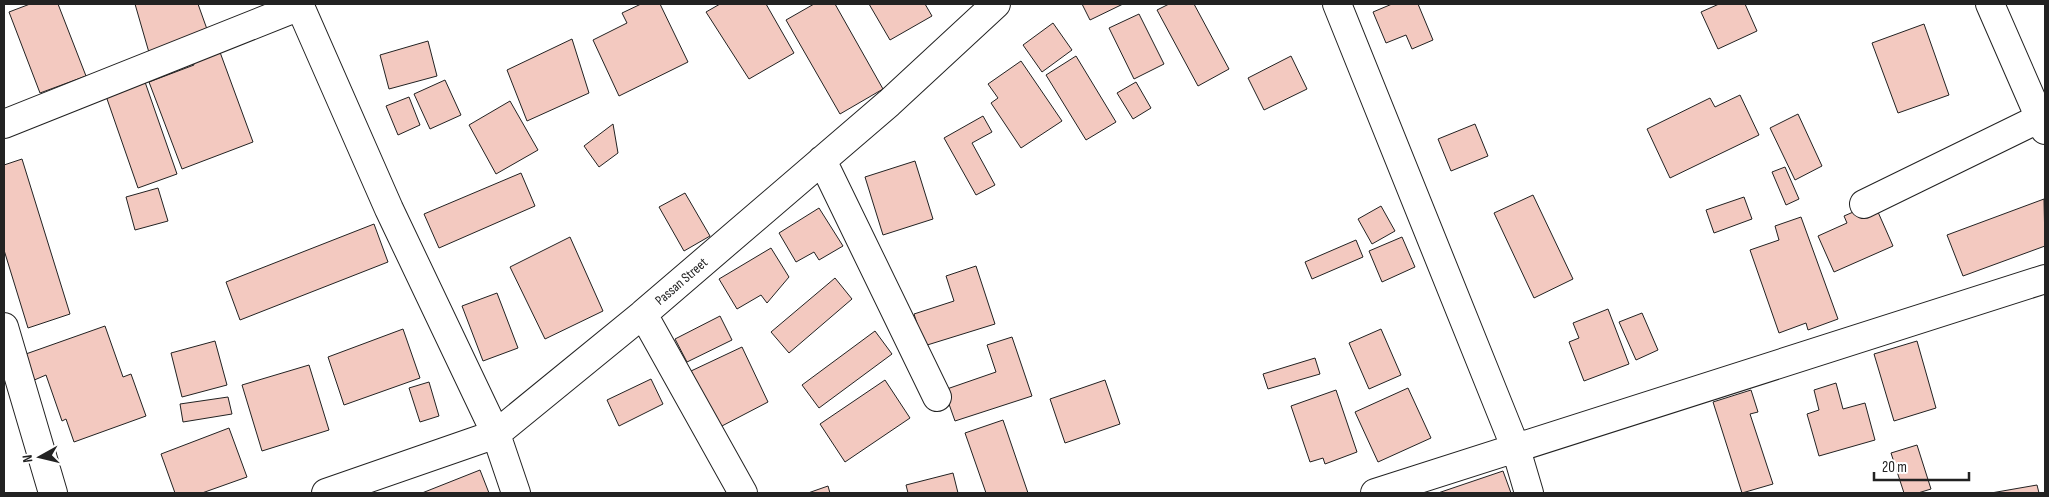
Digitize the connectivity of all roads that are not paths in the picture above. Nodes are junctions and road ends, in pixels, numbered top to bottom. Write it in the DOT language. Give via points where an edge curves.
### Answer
graph roads {
  1 [pos="996,4"];
  2 [pos="1337,4"];
  3 [pos="1990,4"];
  4 [pos="300,5"];
  5 [pos="4,124"];
  6 [pos="2043,124"];
  7 [pos="822,160"];
  8 [pos="1864,204"];
  9 [pos="2045,279"];
  10 [pos="643,314"];
  11 [pos="4,327"];
  12 [pos="937,397"];
  13 [pos="496,434"];
  14 [pos="1516,449"];
  15 [pos="54,493"];
  16 [pos="326,493"];
  17 [pos="516,493"];
  18 [pos="743,493"];
  19 [pos="1375,493"];
  20 [pos="1529,493"];
  1 -- 7 [label="street, Passan Street"];
  2 -- 14 [label="street"];
  3 -- 6 [label="street"];
  4 -- 5 [label="street"];
  4 -- 13 [label="street" via="389,209"];
  6 -- 8 [label="street"];
  7 -- 10 [label="street, Passan Street"];
  7 -- 12 [label="street"];
  9 -- 14 [label="street"];
  10 -- 13 [label="street, Passan Street"];
  10 -- 18 [label="street"];
  11 -- 15 [label="street"];
  13 -- 16 [label="street, Passan Street"];
  13 -- 17 [label="street"];
  14 -- 19 [label="street"];
  14 -- 20 [label="street"];
}
